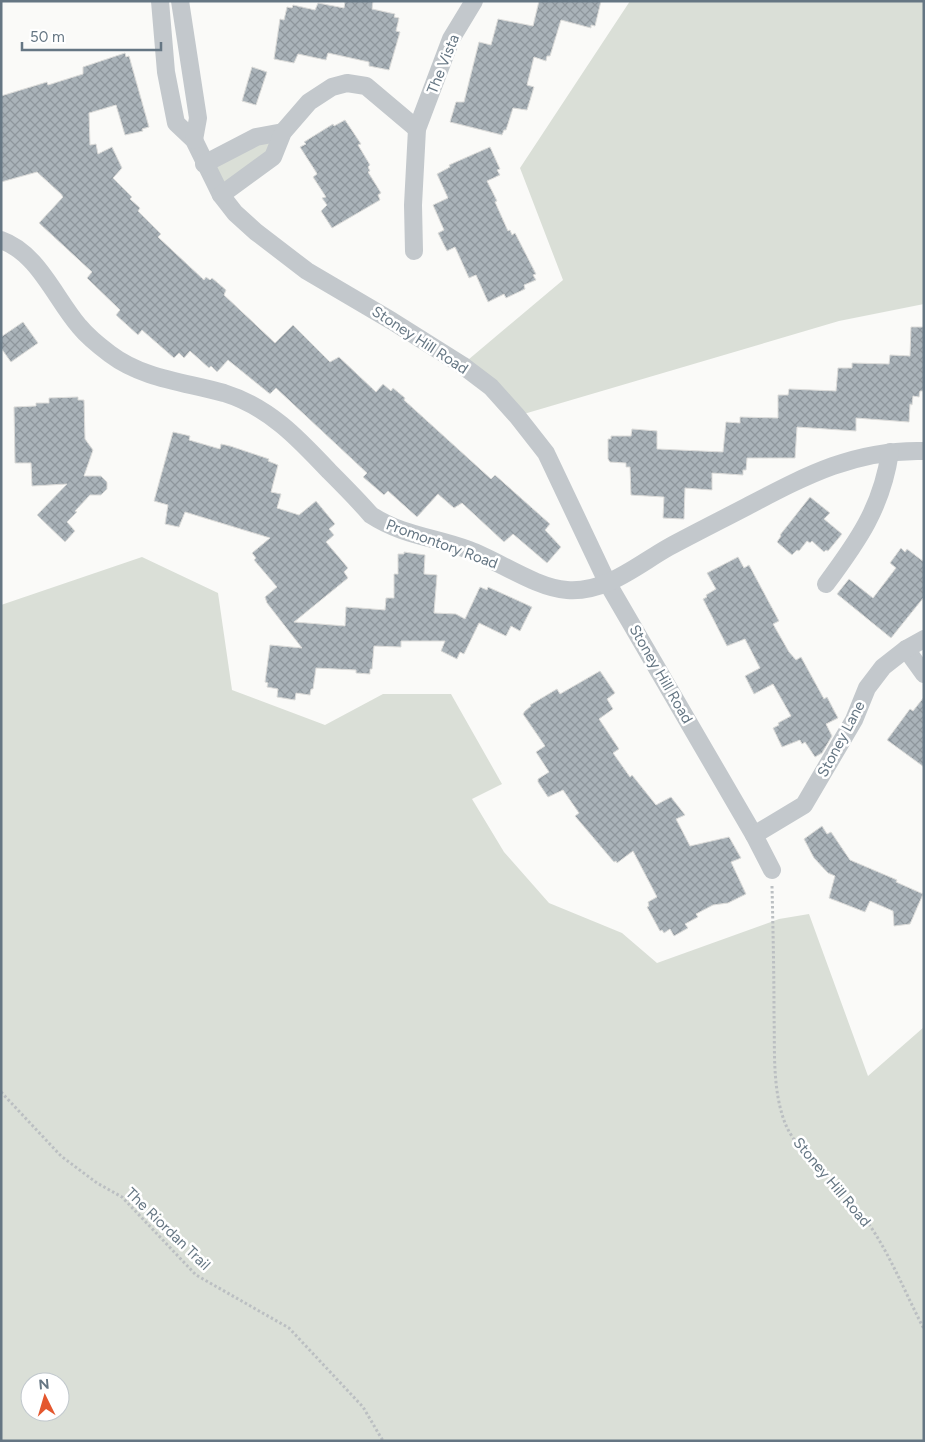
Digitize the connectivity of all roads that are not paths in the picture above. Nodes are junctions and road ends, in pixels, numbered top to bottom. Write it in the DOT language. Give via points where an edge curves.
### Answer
graph roads {
  1 [pos="160,1"];
  2 [pos="180,1"];
  3 [pos="474,1"];
  4 [pos="189,69"];
  5 [pos="166,72"];
  6 [pos="417,129"];
  7 [pos="283,132"];
  8 [pos="194,140"];
  9 [pos="204,164"];
  10 [pos="221,195"];
  11 [pos="1,240"];
  12 [pos="414,251"];
  13 [pos="924,451"];
  14 [pos="890,452"];
  15 [pos="608,584"];
  16 [pos="826,584"];
  17 [pos="924,639"];
  18 [pos="906,649"];
  19 [pos="924,674"];
  20 [pos="754,835"];
  21 [pos="772,870"];
  1 -- 5 [label="street, Stoney Hill Road"];
  2 -- 4 [label="street"];
  3 -- 6 [label="street, The Vista" via="451,39"];
  4 -- 5 [label="street"];
  4 -- 8 [label="street" via="198,118"];
  5 -- 8 [label="street, Stoney Hill Road" via="176,123"];
  6 -- 7 [label="street" via="366,86 347,83 332,87 309,102"];
  6 -- 12 [label="street, The Vista"];
  7 -- 9 [label="street" via="256,137"];
  7 -- 10 [label="street" via="273,157"];
  8 -- 9 [label="street, Stoney Hill Road"];
  9 -- 10 [label="street, Stoney Hill Road"];
  10 -- 15 [label="street, Stoney Hill Road" via="256,232 307,271 434,347 491,387 546,453"];
  11 -- 15 [label="street, Promontory Road" via="24,253 78,325 111,355 125,365 148,374 242,400 277,419 300,438 382,523 400,532 451,543 556,589 581,590"];
  13 -- 14 [label="street, Promontory Road"];
  14 -- 15 [label="street, Promontory Road" via="853,458 814,472 670,547"];
  14 -- 16 [label="street" via="881,492 862,534"];
  15 -- 20 [label="street, Stoney Hill Road"];
  17 -- 18 [label="street, Stoney Lane"];
  18 -- 19 [label="street"];
  18 -- 20 [label="street, Stoney Lane" via="883,667 867,688 854,720 804,805"];
  20 -- 21 [label="street, Stoney Hill Road"];
}
